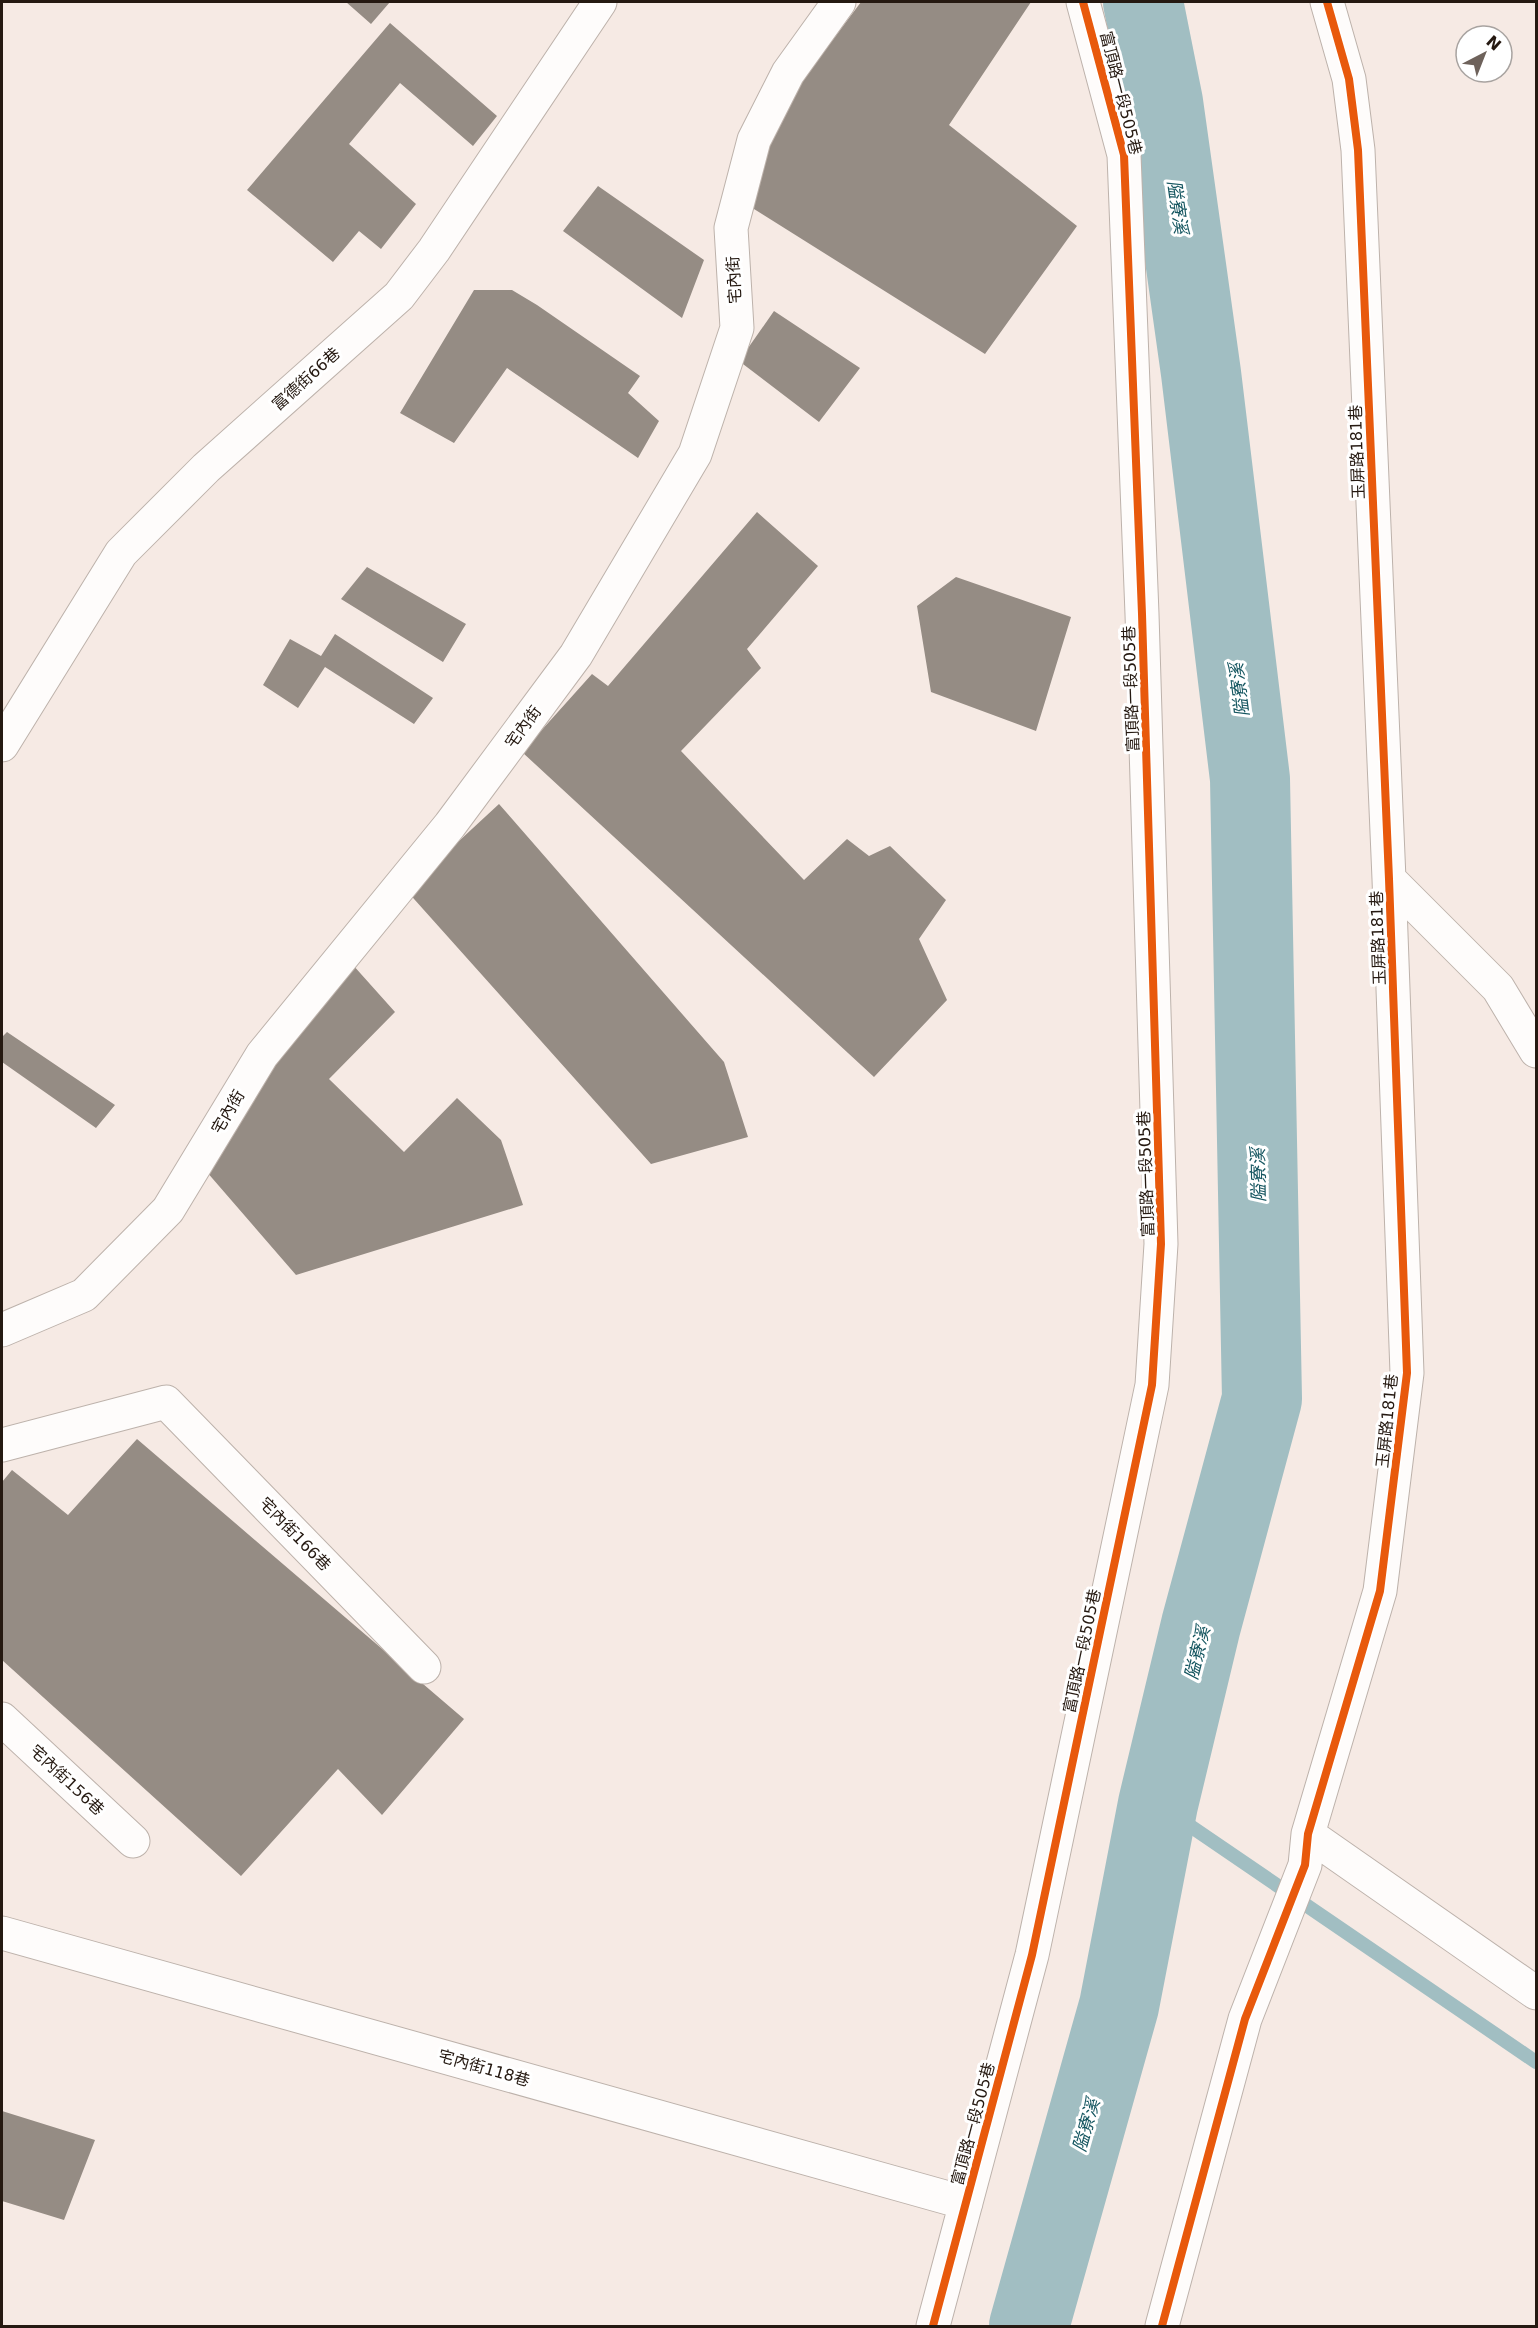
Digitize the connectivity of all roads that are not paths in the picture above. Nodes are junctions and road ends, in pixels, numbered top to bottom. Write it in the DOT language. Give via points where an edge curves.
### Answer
graph roads {
  1 [pos="600,2"];
  2 [pos="839,2"];
  3 [pos="1083,2"];
  4 [pos="1327,2"];
  5 [pos="2,745"];
  6 [pos="1389,879"];
  7 [pos="1536,1051"];
  8 [pos="2,1330"];
  9 [pos="2,1445"];
  10 [pos="424,1667"];
  11 [pos="2,1719"];
  12 [pos="133,1841"];
  13 [pos="1307,1849"];
  14 [pos="2,1933"];
  15 [pos="1536,1993"];
  16 [pos="966,2203"];
  17 [pos="933,2326"];
  18 [pos="1162,2326"];
  1 -- 5 [label="street, 富德街66巷" via="399,296 206,468 121,553"];
  2 -- 8 [label="street, 宅內街" via="788,73 754,140 731,228 737,328 695,454 576,654 450,825 262,1055 168,1210 84,1295"];
  3 -- 16 [label="street, 富頂路一段505巷" via="1124,155 1161,1244 1152,1385 1032,1955"];
  4 -- 6 [label="street, 玉屏路181巷" via="1349,79 1358,150"];
  6 -- 7 [label="street" via="1498,987"];
  6 -- 13 [label="street, 玉屏路181巷" via="1407,1373 1380,1591"];
  9 -- 10 [label="street, 宅內街166巷" via="166,1402"];
  11 -- 12 [label="street, 宅內街156巷"];
  13 -- 15 [label="street"];
  13 -- 18 [label="street, 玉屏路181巷" via="1245,2019"];
  14 -- 16 [label="street, 宅內街118巷"];
  16 -- 17 [label="street, 富頂路一段505巷"];
}
